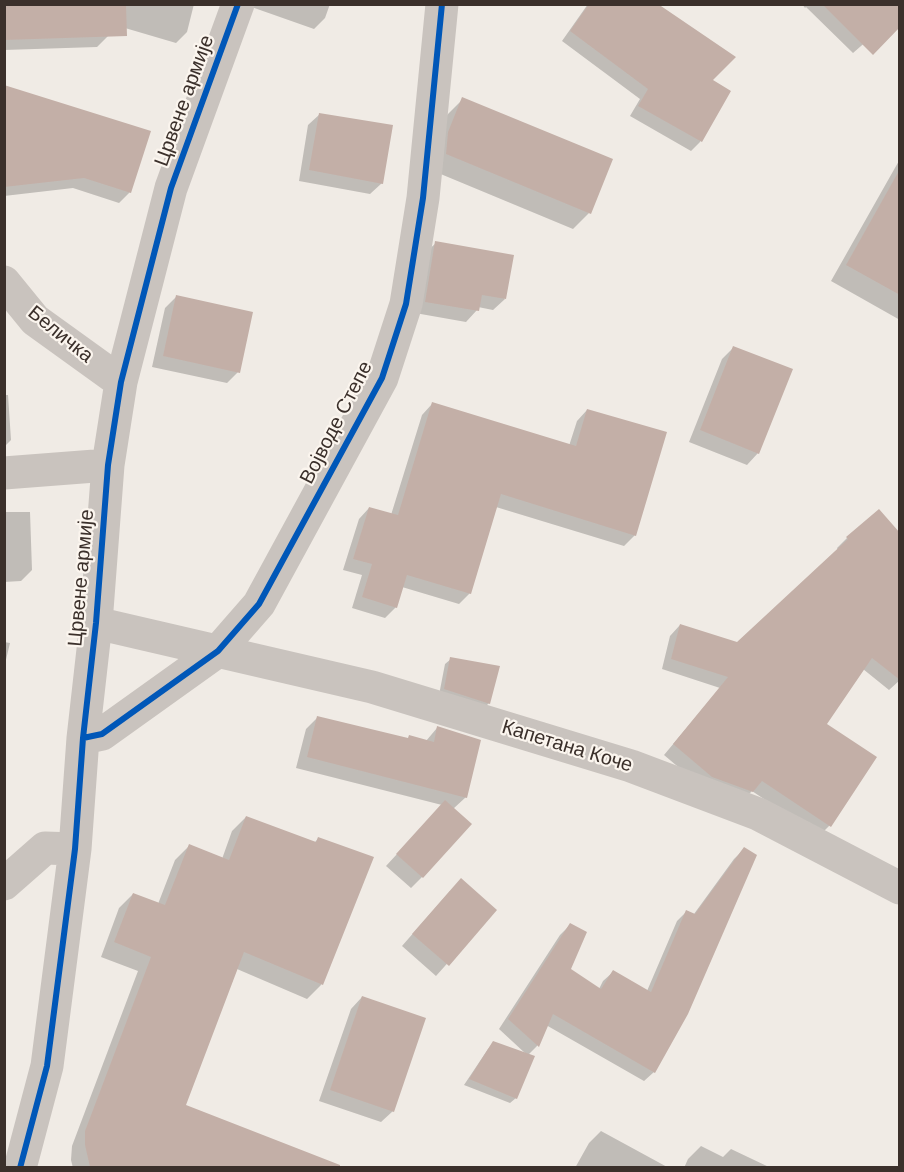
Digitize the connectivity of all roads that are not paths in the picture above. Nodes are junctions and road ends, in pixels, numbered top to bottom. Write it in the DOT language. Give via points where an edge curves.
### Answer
graph roads {
  1 [pos="238,4"];
  2 [pos="442,4"];
  3 [pos="4,282"];
  4 [pos="121,382"];
  5 [pos="108,465"];
  6 [pos="4,473"];
  7 [pos="96,623"];
  8 [pos="218,651"];
  9 [pos="83,738"];
  10 [pos="75,849"];
  11 [pos="4,884"];
  12 [pos="900,888"];
  13 [pos="20,1167"];
  1 -- 4 [label="street, Црвене армије" via="171,188"];
  2 -- 8 [label="street, Војводе Степе" via="423,198 408,292 382,378 259,604"];
  3 -- 4 [label="street, Беличка" via="35,320"];
  4 -- 5 [label="street, Црвене армије"];
  5 -- 6 [label="street"];
  5 -- 7 [label="street, Црвене армије"];
  7 -- 8 [label="street, Капетана Коче"];
  7 -- 9 [label="street, Црвене армије"];
  8 -- 9 [label="street" via="102,734"];
  8 -- 12 [label="street, Капетана Коче" via="372,687 631,766 758,814"];
  9 -- 10 [label="street, Црвене армије"];
  10 -- 11 [label="street" via="45,848"];
  10 -- 13 [label="street, Црвене армије" via="47,1066"];
}
